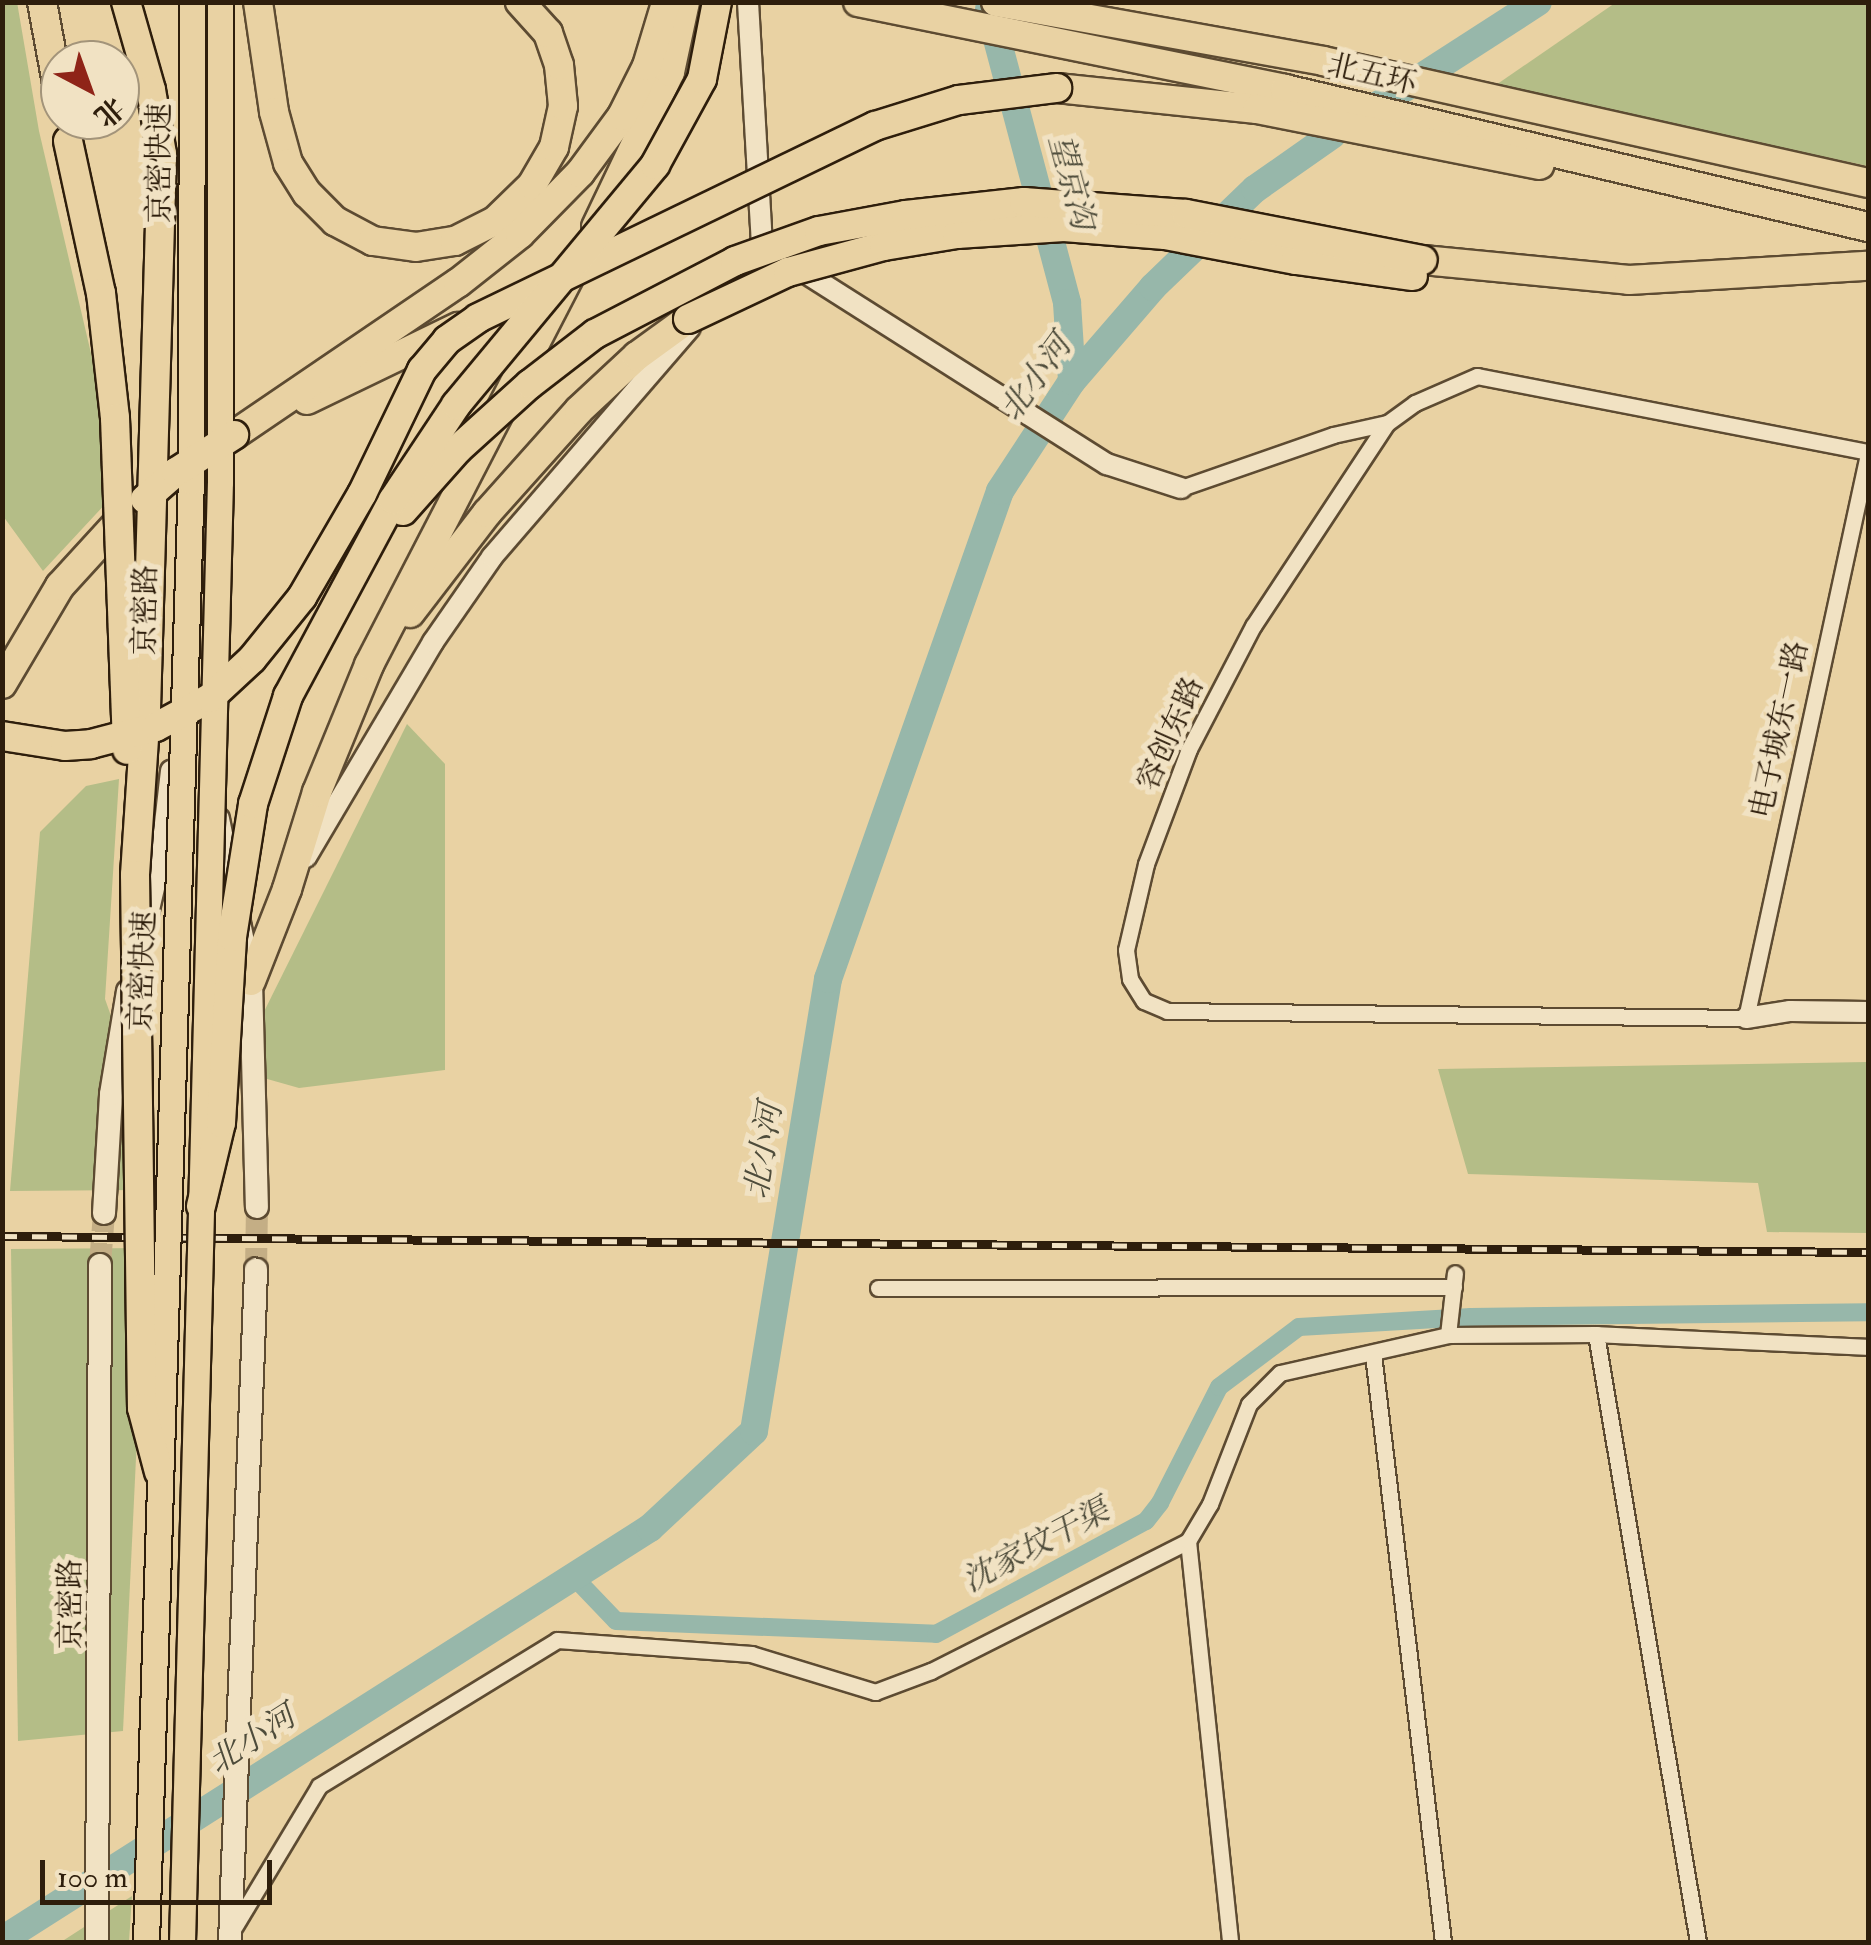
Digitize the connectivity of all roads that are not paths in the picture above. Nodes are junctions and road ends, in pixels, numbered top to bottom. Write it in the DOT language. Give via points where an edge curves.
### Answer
graph roads {
  1 [pos="42,2"];
  2 [pos="126,2"];
  3 [pos="182,2"];
  4 [pos="192,2"];
  5 [pos="221,2"];
  6 [pos="258,2"];
  7 [pos="520,2"];
  8 [pos="666,2"];
  9 [pos="685,2"];
  10 [pos="717,2"];
  11 [pos="748,2"];
  12 [pos="858,2"];
  13 [pos="1047,7"];
  14 [pos="991,16"];
  15 [pos="49,40"];
  16 [pos="68,140"];
  17 [pos="1868,183"];
  18 [pos="1757,202"];
  19 [pos="1868,227"];
  20 [pos="762,245"];
  21 [pos="1868,266"];
  22 [pos="1418,268"];
  23 [pos="478,318"];
  24 [pos="1387,423"];
  25 [pos="234,435"];
  26 [pos="1868,453"];
  27 [pos="1181,488"];
  28 [pos="337,600"];
  29 [pos="369,666"];
  30 [pos="2,684"];
  31 [pos="2,736"];
  32 [pos="136,875"];
  33 [pos="288,889"];
  34 [pos="251,981"];
  35 [pos="1868,1012"];
  36 [pos="1746,1018"];
  37 [pos="1868,1023"];
  38 [pos="200,1206"];
  39 [pos="257,1207"];
  40 [pos="104,1213"];
  41 [pos="100,1265"];
  42 [pos="256,1270"];
  43 [pos="878,1288"];
  44 [pos="1596,1334"];
  45 [pos="1448,1335"];
  46 [pos="1868,1347"];
  47 [pos="1374,1354"];
  48 [pos="158,1472"];
  49 [pos="1188,1541"];
  50 [pos="230,1938"];
  51 [pos="97,1942"];
  52 [pos="146,1942"];
  53 [pos="182,1942"];
  54 [pos="1230,1942"];
  55 [pos="1443,1942"];
  56 [pos="1698,1942"];
  1 -- 15 [label="highway"];
  2 -- 32 [label="highway, bridge" via="162,154"];
  3 -- 40 [label="main road, 京密路" via="185,278 172,769 164,841 111,1094"];
  4 -- 48 [label="highway, 京密快速, bridge" via="192,481"];
  5 -- 34 [label="main road" via="218,815"];
  5 -- 38 [label="highway, 京密快速, bridge" via="220,482"];
  6 -- 7 [label="highway" via="274,112 288,162 307,194 372,241 416,247 455,241 496,222 554,148 563,106 559,65 548,32"];
  8 -- 25 [label="highway" via="648,66 622,116 520,234"];
  9 -- 29 [label="highway" via="670,72 631,159"];
  10 -- 28 [label="highway, bridge" via="702,79 654,164 456,406"];
  11 -- 20 [label="street"];
  12 -- 14 [label="highway, 北五环"];
  13 -- 14 [label="highway, 北五环"];
  13 -- 17 [label="highway, 北五环" via="1323,61"];
  14 -- 18 [label="highway, 北五环" via="1047,41 1285,89"];
  16 -- 32 [label="highway, bridge" via="101,293 115,418"];
  18 -- 19 [label="highway, 北五环"];
  18 -- 23 [label="highway, bridge" via="1257,109 1057,88 960,100 875,126"];
  20 -- 27 [label="street" via="1094,455"];
  20 -- 33 [label="street" via="492,557 362,756"];
  21 -- 22 [label="highway" via="1629,280"];
  22 -- 28 [label="highway, bridge" via="1186,214 1024,202 819,230 735,261 595,334 446,462"];
  22 -- 29 [label="highway, bridge" via="1296,260 1165,235 1046,228 884,246 788,272 688,320 578,410"];
  23 -- 25 [label="highway, bridge"];
  23 -- 31 [label="highway, bridge" via="422,370 302,597 210,698 156,727 92,744"];
  24 -- 26 [label="street, 容创东路" via="1476,376"];
  24 -- 27 [label="street"];
  24 -- 36 [label="street, 容创东路" via="1253,626 1189,749 1146,864 1126,950 1130,980 1144,1000 1167,1011"];
  25 -- 30 [label="highway, bridge" via="124,516 60,586"];
  26 -- 36 [label="street, 电子城东一路"];
  28 -- 38 [label="highway, bridge" via="288,696 253,804 232,937 220,1123"];
  29 -- 33 [label="highway" via="317,792"];
  32 -- 48 [label="highway, bridge" via="142,1408"];
  33 -- 34 [label="highway"];
  34 -- 39 [label="main road"];
  35 -- 36 [label="street"];
  36 -- 37 [label="street"];
  38 -- 53 [label="highway, 京密快速, bridge"];
  41 -- 51 [label="main road, 京密路"];
  42 -- 50 [label="main road"];
  43 -- 45 [label="street" via="1454,1280"];
  44 -- 45 [label="street"];
  44 -- 46 [label="street"];
  44 -- 56 [label="street"];
  45 -- 47 [label="street"];
  47 -- 49 [label="street" via="1280,1373 1249,1404 1210,1504"];
  47 -- 55 [label="street"];
  48 -- 52 [label="highway, 京密快速, bridge"];
  49 -- 50 [label="street" via="931,1671 876,1692 751,1654 558,1640 319,1786"];
  49 -- 54 [label="street"];
}
